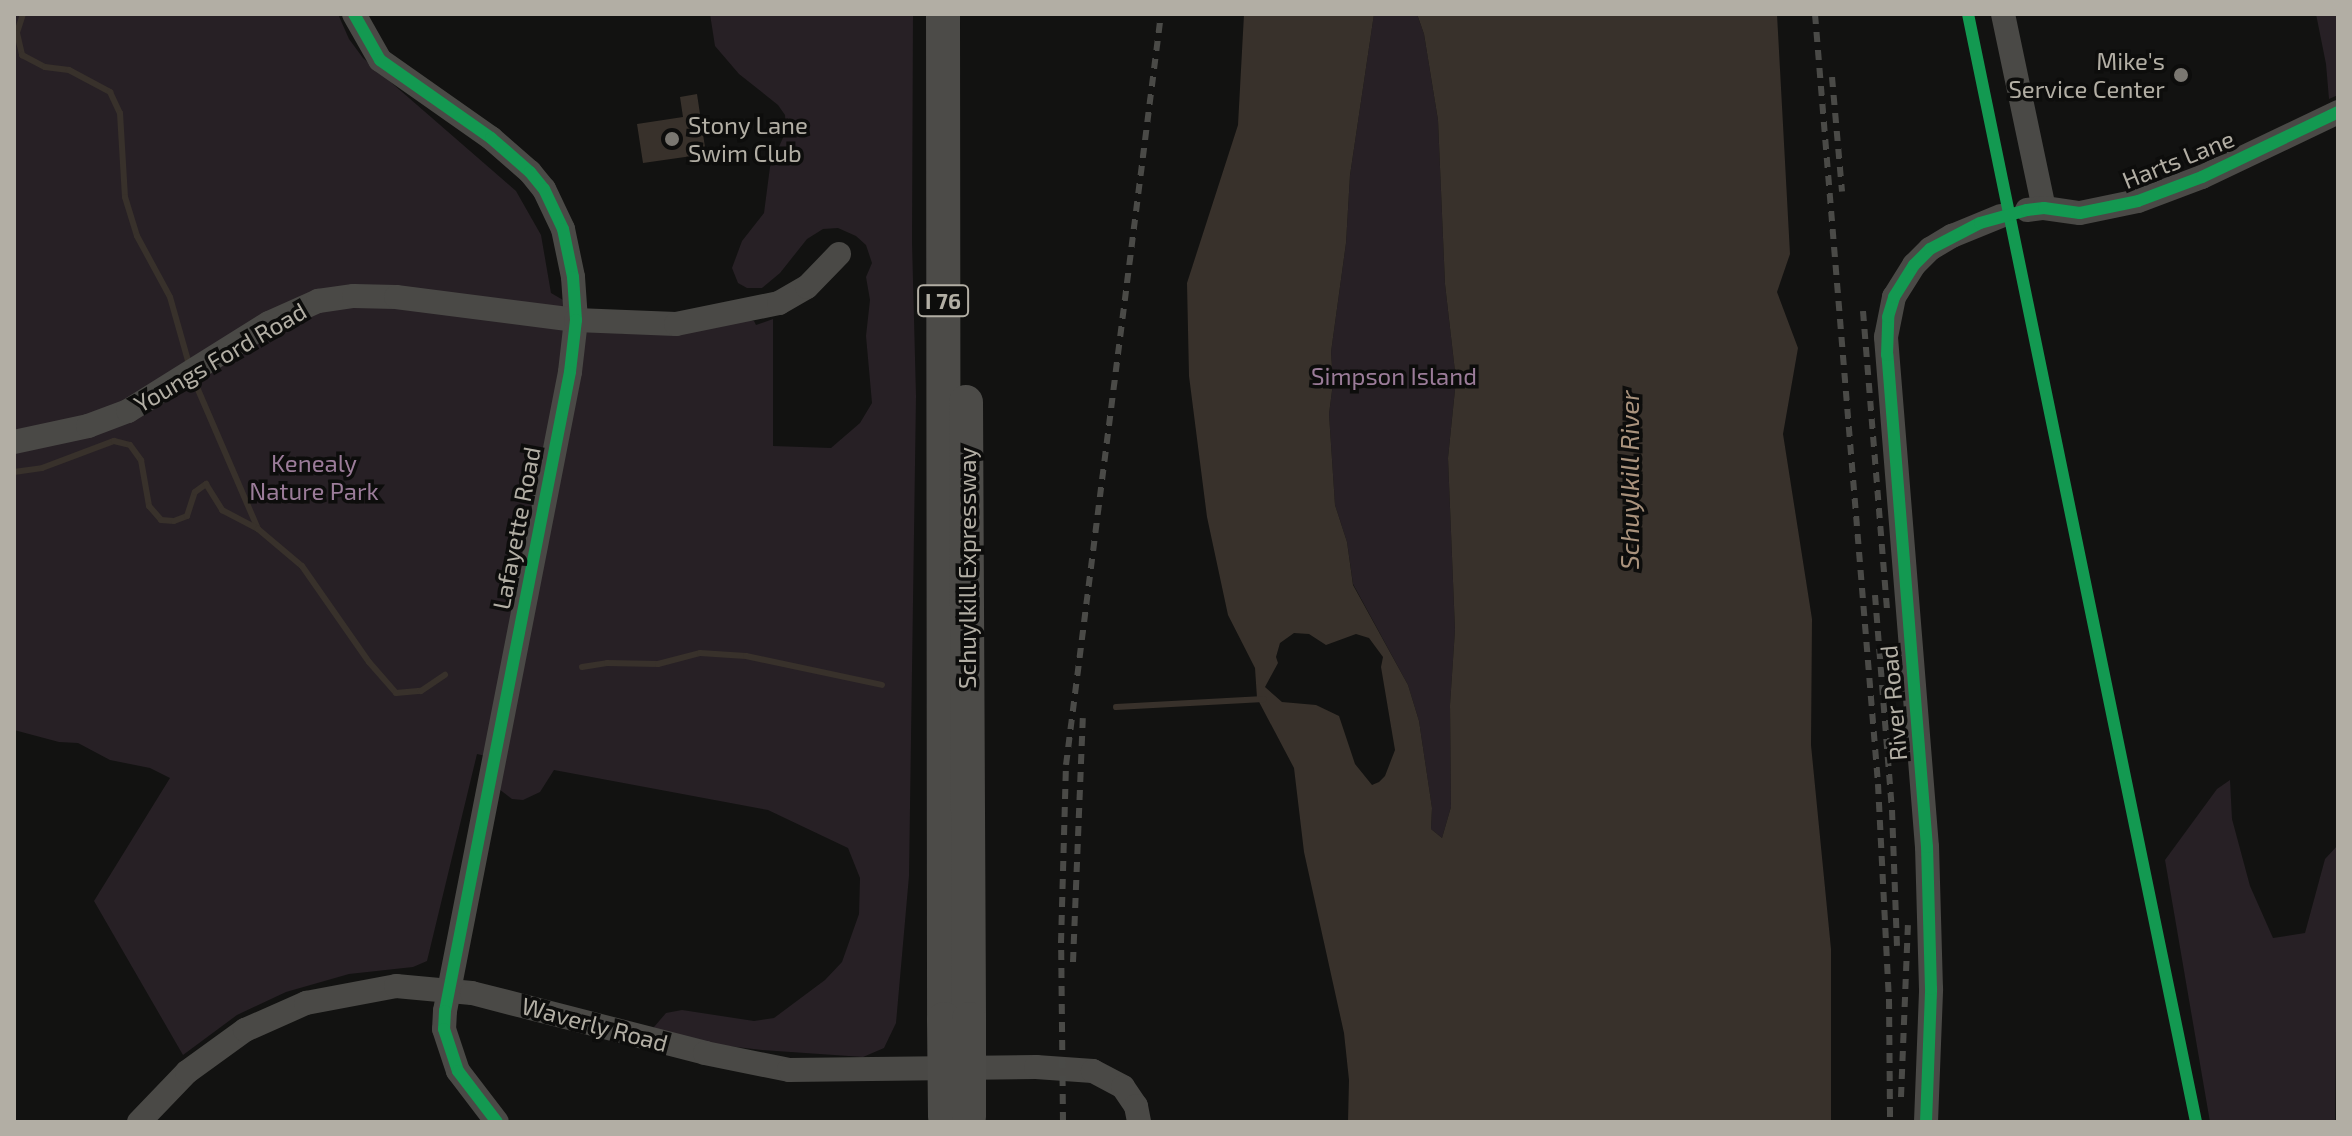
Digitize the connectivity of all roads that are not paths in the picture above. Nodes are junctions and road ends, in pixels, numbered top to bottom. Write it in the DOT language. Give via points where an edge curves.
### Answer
graph roads {
  1 [pos="354,14"];
  2 [pos="943,14"];
  3 [pos="966,14"];
  4 [pos="2003,14"];
  5 [pos="2338,112"];
  6 [pos="2001,216"];
  7 [pos="839,254"];
  8 [pos="576,320"];
  9 [pos="14,442"];
  10 [pos="955,583"];
  11 [pos="448,988"];
  12 [pos="957,1120"];
  13 [pos="139,1122"];
  14 [pos="497,1122"];
  15 [pos="1139,1122"];
  16 [pos="1926,1122"];
  1 -- 8 [label="street, Lafayette Road" via="380,60 512,155 544,189 570,254"];
  2 -- 10 [label="highway, Schuylkill Expressway / I 76"];
  3 -- 10 [label="highway, Schuylkill Expressway / I 76"];
  4 -- 5 [label="street, Harts Lane" via="2036,209 2080,213 2138,201 2202,177"];
  6 -- 16 [label="street, River Road" via="1930,249 1901,283 1886,337 1927,847 1931,989"];
  7 -- 8 [label="street, Youngs Ford Road" via="795,296 763,308 676,324"];
  8 -- 9 [label="street, Youngs Ford Road" via="396,297 344,297 288,313 111,418"];
  8 -- 11 [label="street, Lafayette Road"];
  10 -- 12 [label="highway, Schuylkill Expressway / I 76, bridge"];
  11 -- 13 [label="street, Waverly Road" via="370,988 274,1015 217,1048"];
  11 -- 14 [label="street, Lafayette Road" via="448,1050 470,1090"];
  11 -- 15 [label="street, Waverly Road" via="789,1070 1093,1071 1123,1087"];
}
